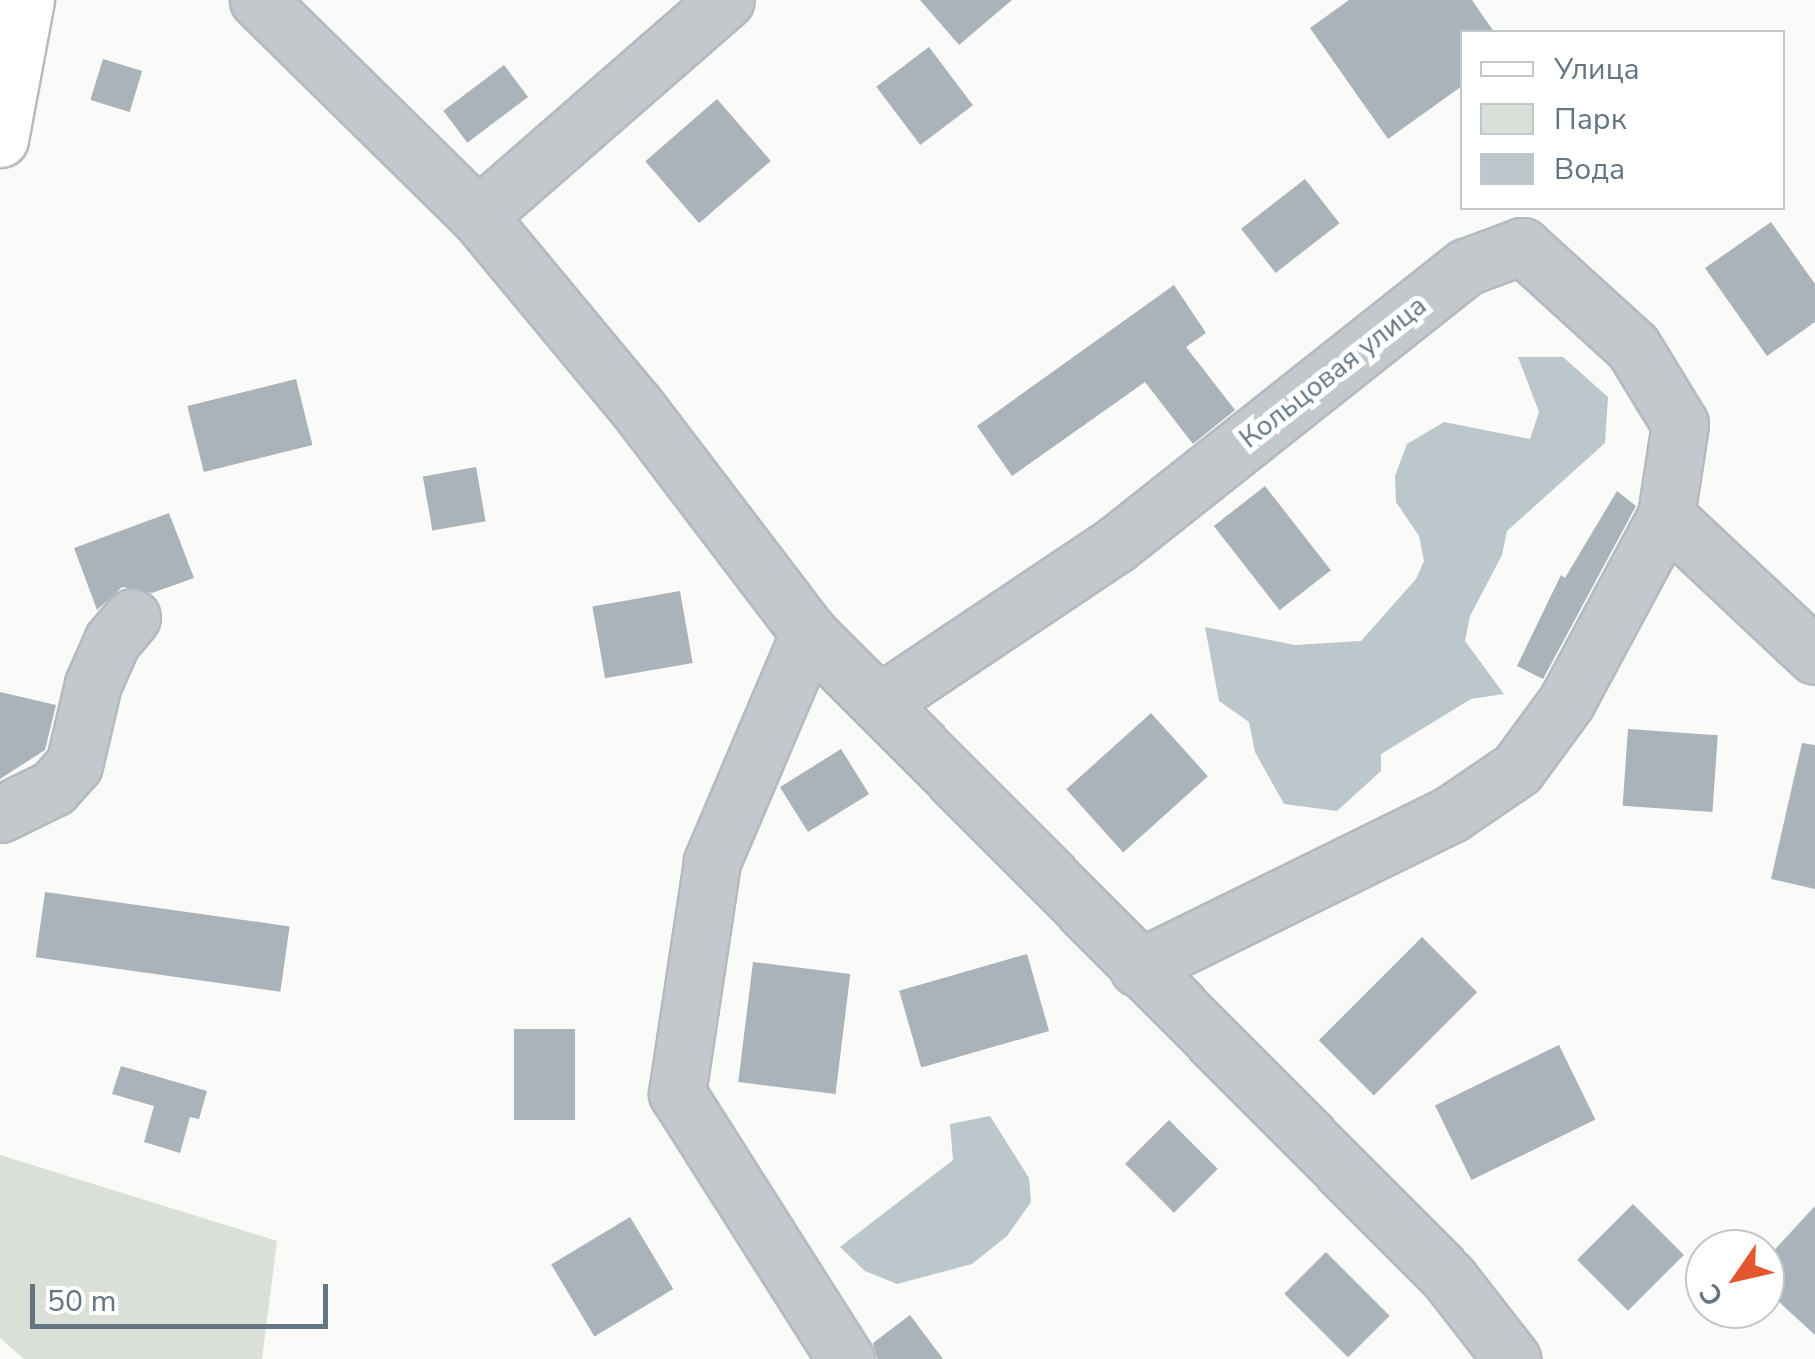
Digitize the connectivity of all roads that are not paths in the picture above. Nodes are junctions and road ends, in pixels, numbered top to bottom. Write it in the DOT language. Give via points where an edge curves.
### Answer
graph roads {
  1 [pos="26,0"];
  2 [pos="258,0"];
  3 [pos="726,0"];
  4 [pos="0,139"];
  5 [pos="478,216"];
  6 [pos="1666,516"];
  7 [pos="132,617"];
  8 [pos="809,632"];
  9 [pos="1815,656"];
  10 [pos="879,703"];
  11 [pos="0,814"];
  12 [pos="1138,968"];
  13 [pos="846,1359"];
  14 [pos="1512,1359"];
  1 -- 4 [label="main road"];
  2 -- 5 [label="street"];
  3 -- 5 [label="street"];
  5 -- 8 [label="street" via="636,406"];
  6 -- 9 [label="street"];
  6 -- 10 [label="street, Кольцовая улица" via="1680,424 1632,347 1522,246 1466,267 1116,545"];
  6 -- 12 [label="street, Кольцовая улица" via="1567,700 1517,769 1450,814"];
  7 -- 11 [label="street" via="112,640 93,684 74,764 53,788"];
  8 -- 10 [label="street"];
  8 -- 13 [label="street" via="712,862 676,1093"];
  10 -- 12 [label="street"];
  12 -- 14 [label="street" via="1449,1278"];
}
